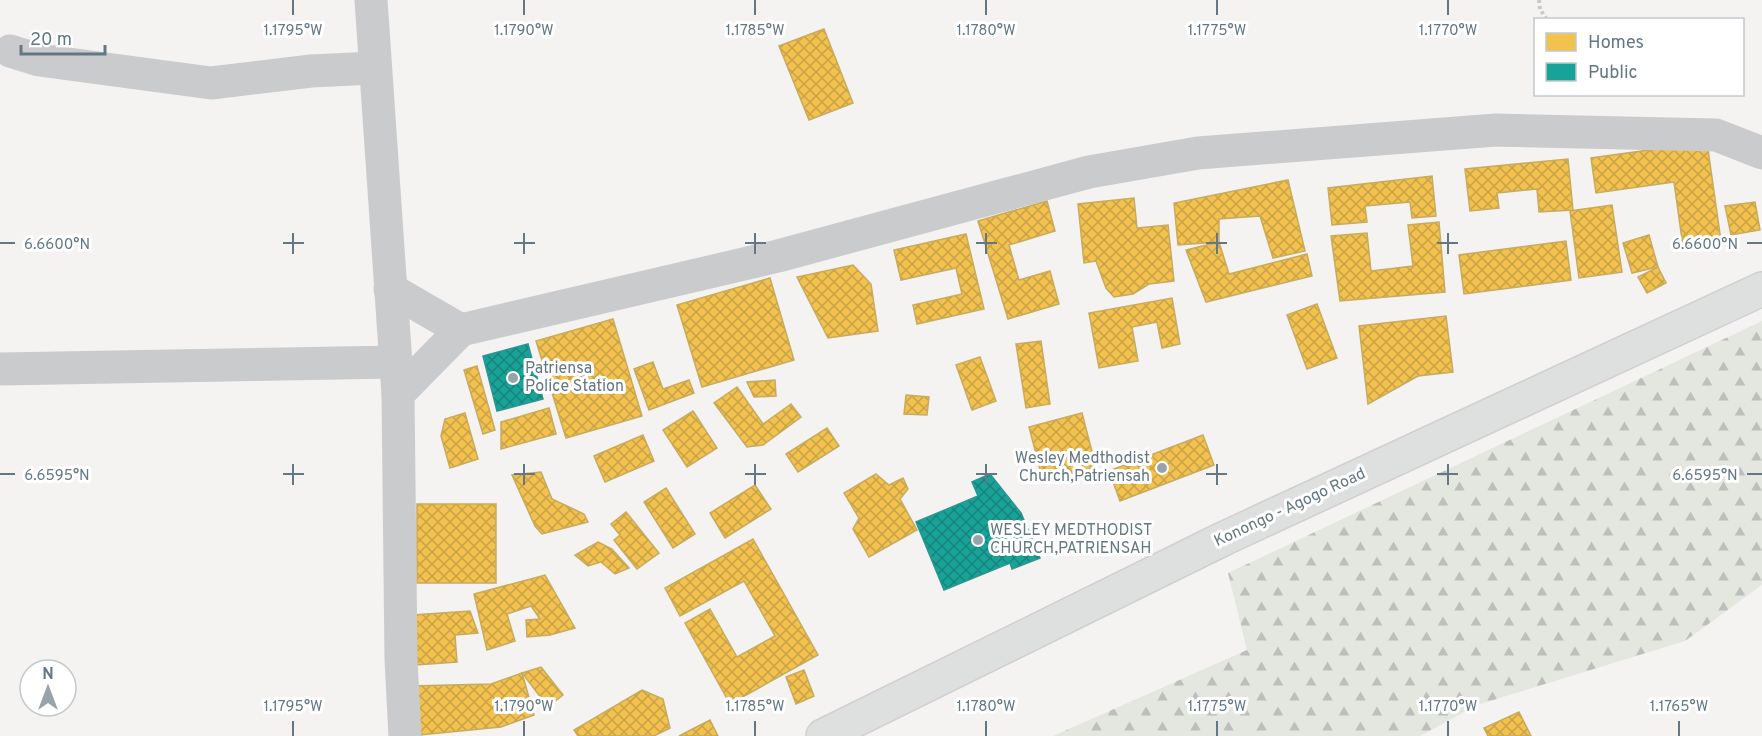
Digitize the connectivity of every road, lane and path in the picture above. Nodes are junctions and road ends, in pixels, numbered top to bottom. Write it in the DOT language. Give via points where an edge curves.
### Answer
graph roads {
  1 [pos="371,0"];
  2 [pos="1539,0"];
  3 [pos="1546,18"];
  4 [pos="10,51"];
  5 [pos="374,68"];
  6 [pos="1762,153"];
  7 [pos="1762,289"];
  8 [pos="390,290"];
  9 [pos="461,330"];
  10 [pos="396,362"];
  11 [pos="0,369"];
  12 [pos="399,394"];
  13 [pos="405,736"];
  14 [pos="823,736"];
  1 -- 5 [label="street"];
  2 -- 3 [label="path"];
  4 -- 5 [label="street" via="39,60 211,82"];
  5 -- 8 [label="street"];
  6 -- 9 [label="street" via="1716,135 1496,130 1198,153 1089,172 778,256"];
  7 -- 14 [label="main road, Konongo - Agogo Road" via="1225,538"];
  8 -- 9 [label="street"];
  8 -- 10 [label="street"];
  9 -- 12 [label="street"];
  10 -- 11 [label="street"];
  10 -- 12 [label="street"];
  12 -- 13 [label="street"];
}
